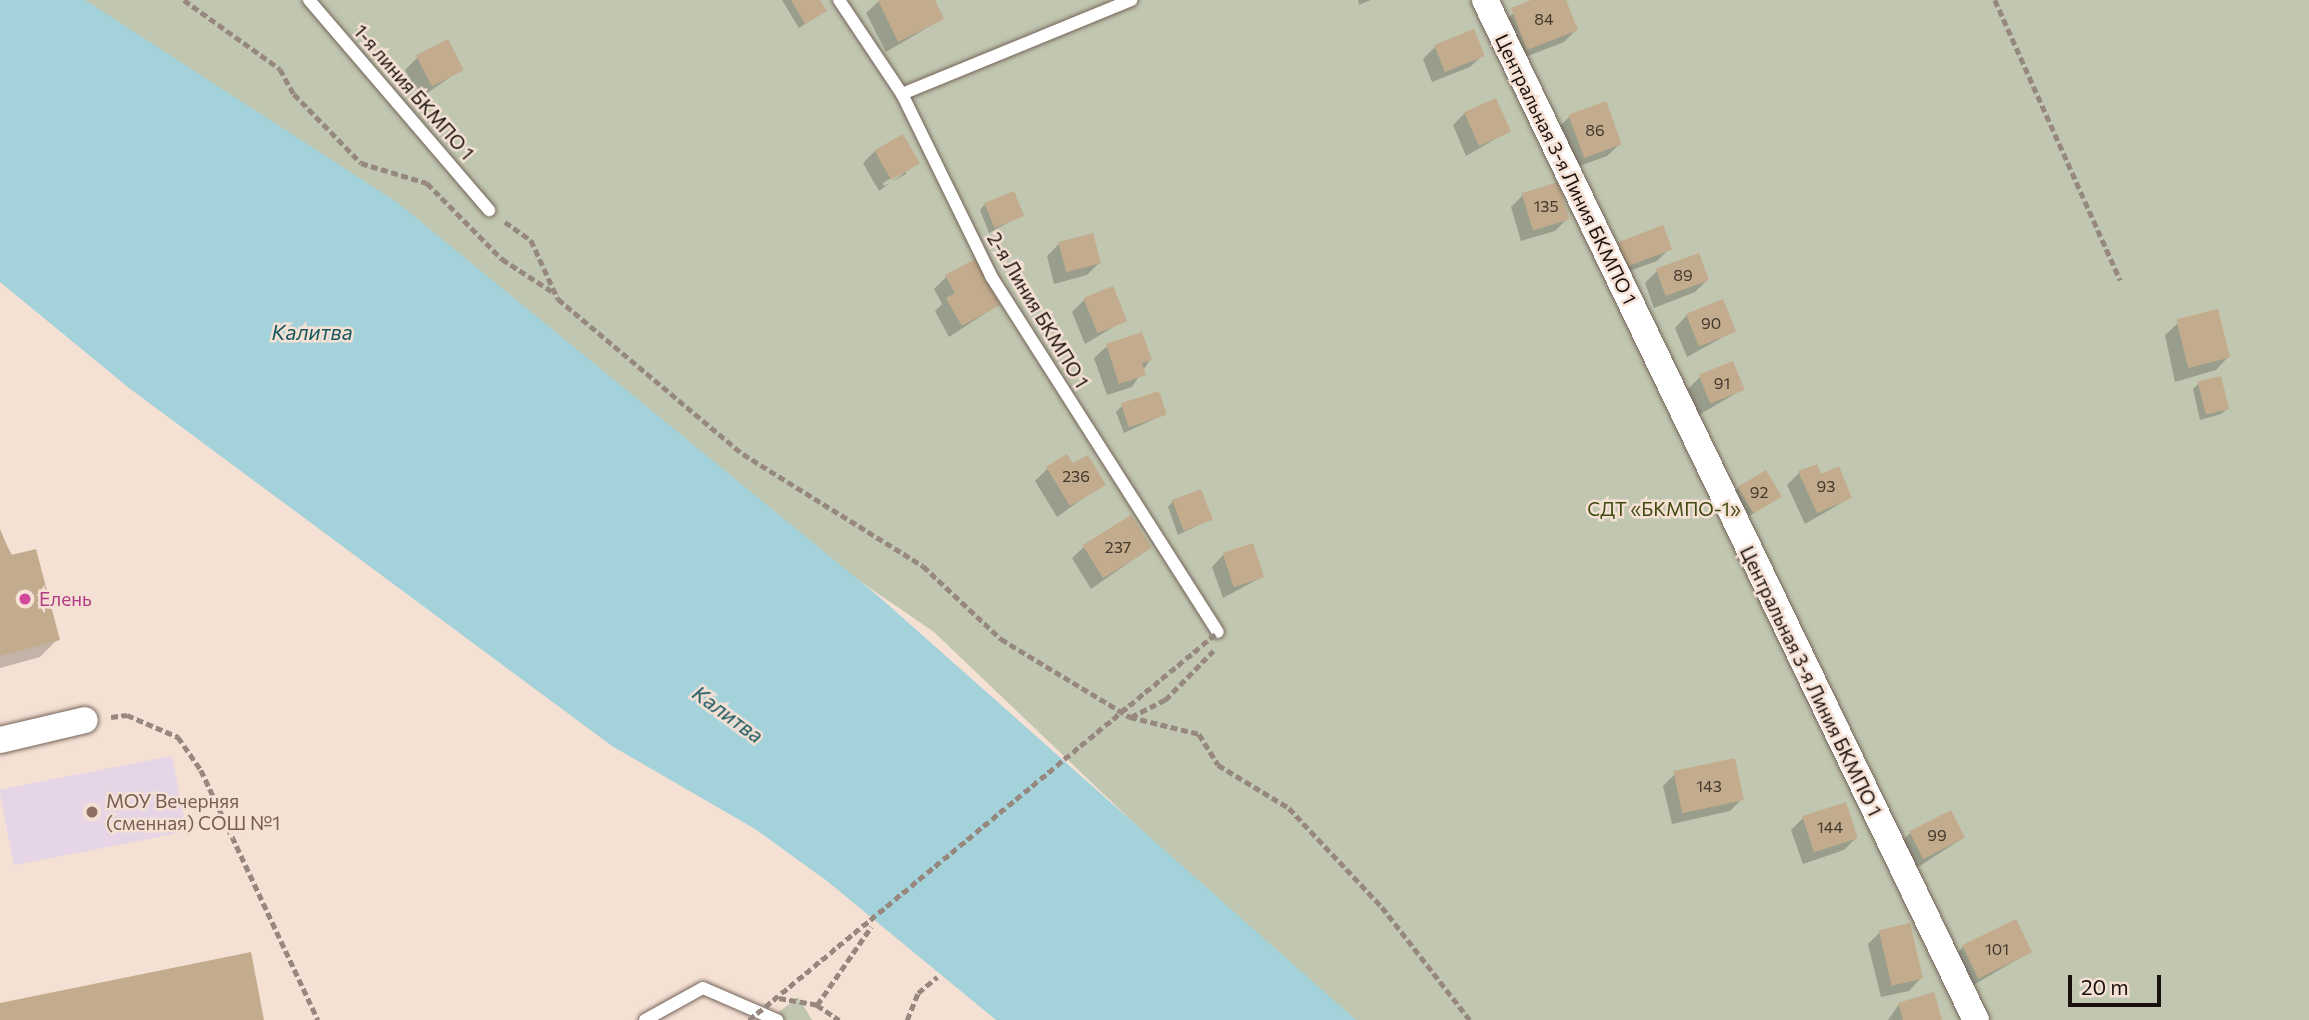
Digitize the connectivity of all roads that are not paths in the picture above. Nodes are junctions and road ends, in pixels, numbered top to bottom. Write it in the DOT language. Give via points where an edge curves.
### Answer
graph roads {
  1 [pos="309,0"];
  2 [pos="839,0"];
  3 [pos="1131,0"];
  4 [pos="1485,0"];
  5 [pos="902,94"];
  6 [pos="489,210"];
  7 [pos="1217,632"];
  8 [pos="85,720"];
  9 [pos="0,740"];
  10 [pos="645,1020"];
  11 [pos="778,1020"];
  12 [pos="1976,1020"];
  1 -- 6 [label="lane, 1-я линия БКМПО 1"];
  2 -- 5 [label="lane, 2-я Линия БКМПО 1"];
  3 -- 5 [label="lane"];
  4 -- 12 [label="street, Центральная 3-я Линия БКМПО 1"];
  5 -- 7 [label="lane, 2-я Линия БКМПО 1" via="991,276"];
  8 -- 9 [label="street"];
  10 -- 11 [label="lane" via="703,988"];
}
